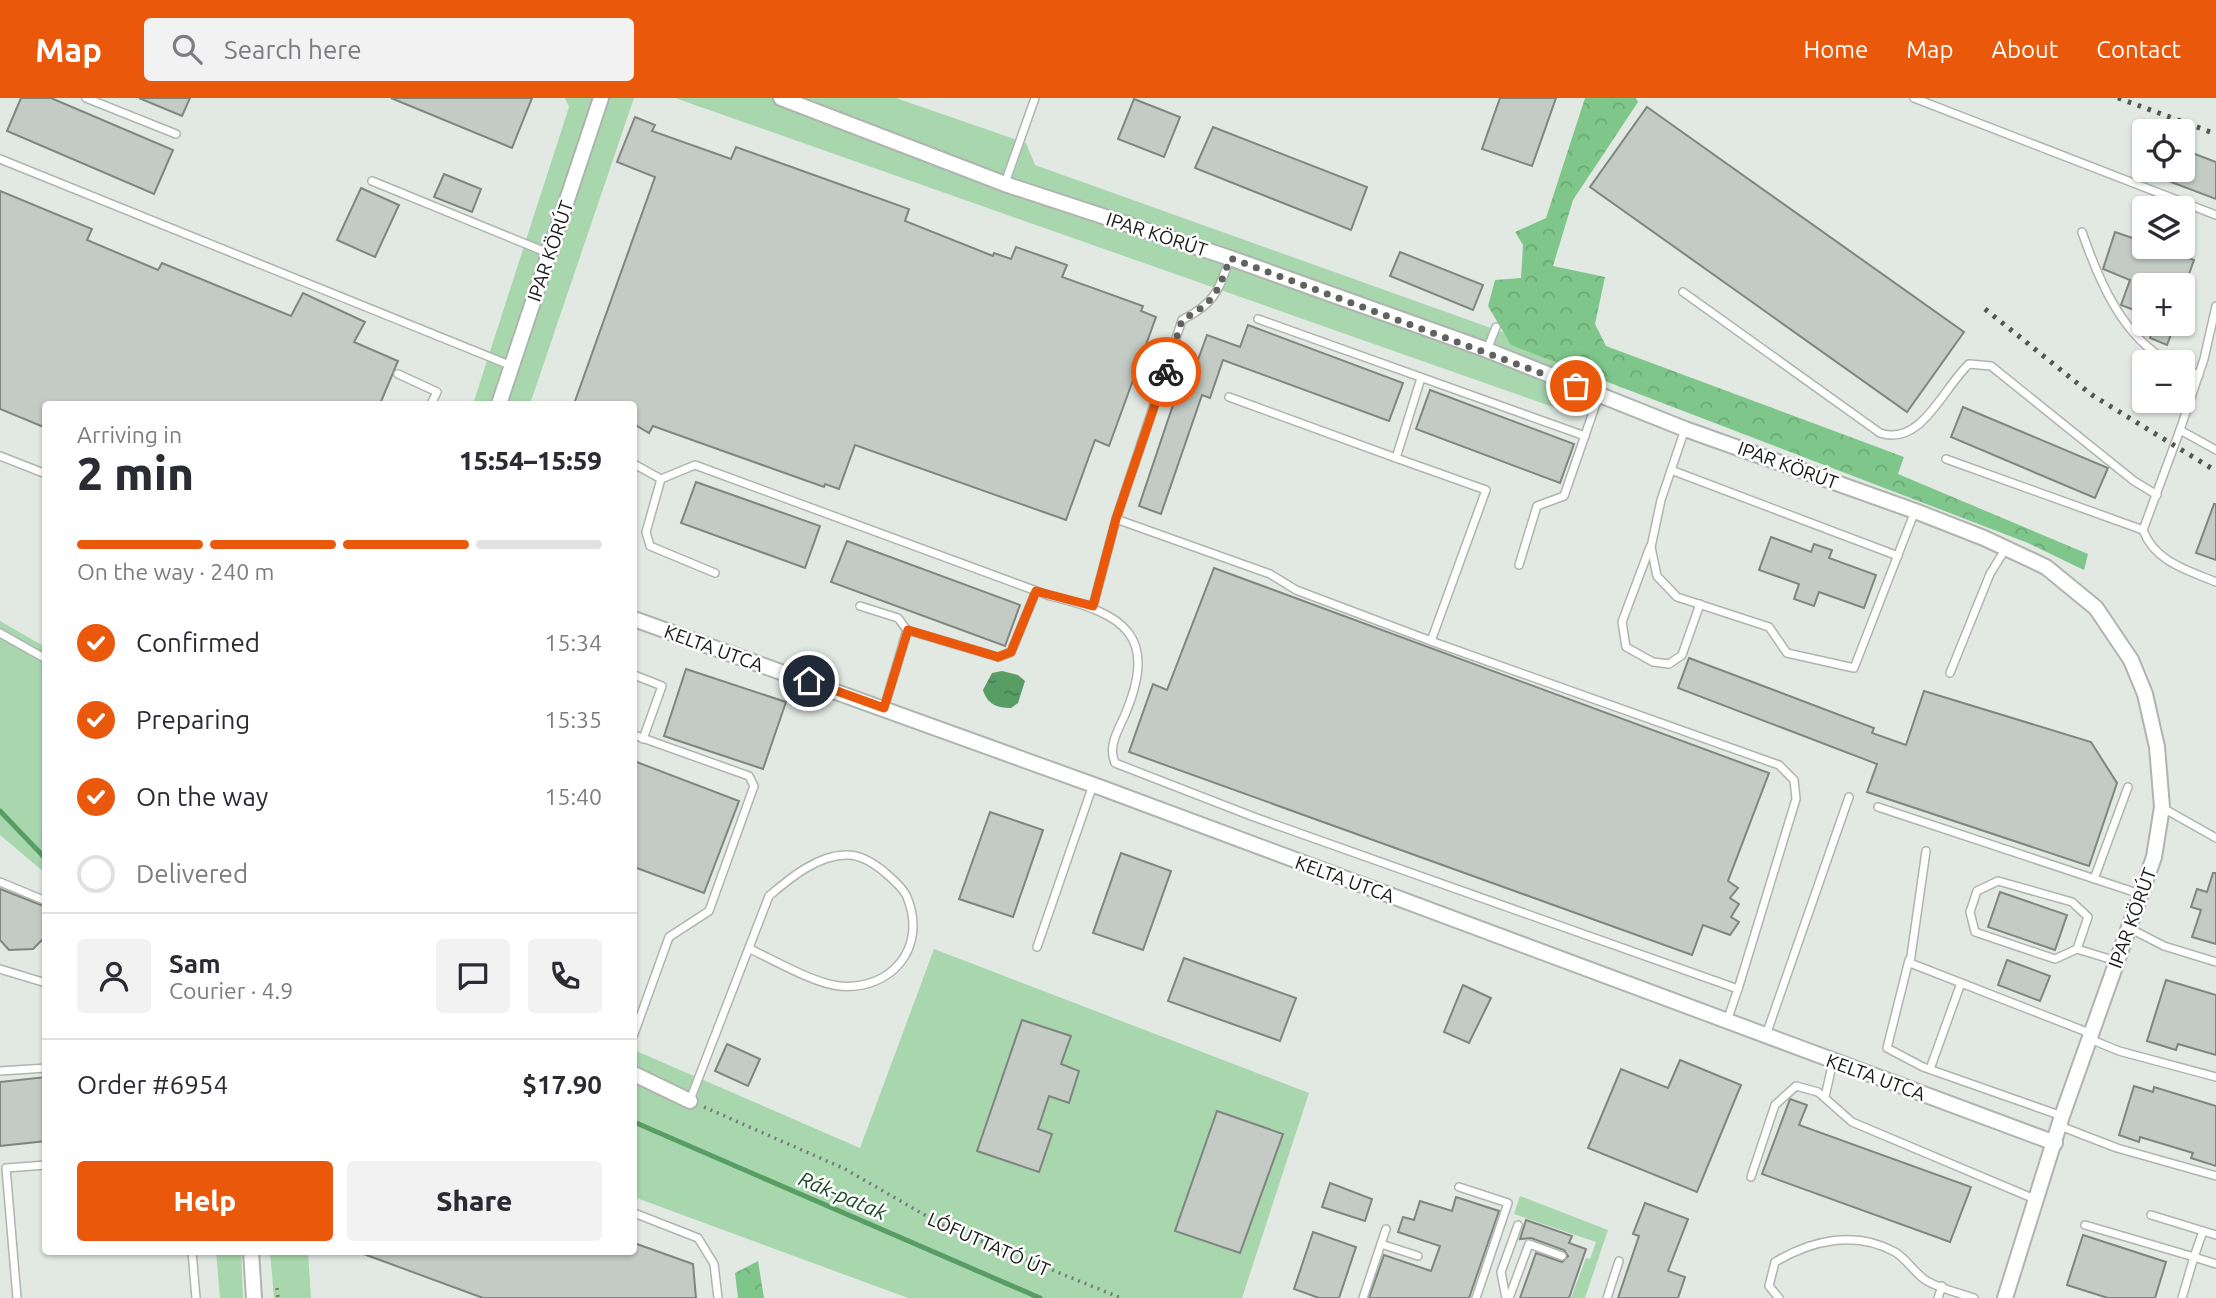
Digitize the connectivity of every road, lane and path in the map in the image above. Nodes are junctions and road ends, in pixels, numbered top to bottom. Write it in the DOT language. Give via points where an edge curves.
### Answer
graph roads {
  1 [pos="86,98"];
  2 [pos="601,98"];
  3 [pos="781,98"];
  4 [pos="1035,98"];
  5 [pos="1914,98"];
  6 [pos="176,134"];
  7 [pos="0,159"];
  8 [pos="372,181"];
  9 [pos="1005,184"];
  10 [pos="2216,215"];
  11 [pos="2082,232"];
  12 [pos="548,253"];
  13 [pos="1230,258"];
  14 [pos="1683,292"];
  15 [pos="2216,306"];
  16 [pos="1258,319"];
  17 [pos="1496,327"];
  18 [pos="2212,342"];
  19 [pos="1487,350"];
  20 [pos="2151,350"];
  21 [pos="512,366"];
  22 [pos="398,373"];
  23 [pos="2195,373"];
  24 [pos="2199,375"];
  25 [pos="1422,378"];
  26 [pos="1599,394"];
  27 [pos="1228,397"];
  28 [pos="432,401"];
  29 [pos="500,401"];
  30 [pos="1685,429"];
  31 [pos="2180,430"];
  32 [pos="1585,436"];
  33 [pos="2216,450"];
  34 [pos="0,456"];
  35 [pos="1396,458"];
  36 [pos="1946,459"];
  37 [pos="637,466"];
  38 [pos="1671,470"];
  39 [pos="42,472"];
  40 [pos="661,479"];
  41 [pos="2157,495"];
  42 [pos="1915,511"];
  43 [pos="1116,519"];
  44 [pos="2143,530"];
  45 [pos="1651,547"];
  46 [pos="2006,547"];
  47 [pos="1898,556"];
  48 [pos="1519,565"];
  49 [pos="715,573"];
  50 [pos="2216,582"];
  51 [pos="1036,591"];
  52 [pos="1700,604"];
  53 [pos="860,606"];
  54 [pos="1093,606"];
  55 [pos="637,620"];
  56 [pos="908,630"];
  57 [pos="0,633"];
  58 [pos="1431,641"];
  59 [pos="42,657"];
  60 [pos="1950,673"];
  61 [pos="637,676"];
  62 [pos="884,708"];
  63 [pos="637,736"];
  64 [pos="643,739"];
  65 [pos="1093,785"];
  66 [pos="2127,788"];
  67 [pos="1849,797"];
  68 [pos="1878,807"];
  69 [pos="2162,807"];
  70 [pos="2216,838"];
  71 [pos="1926,850"];
  72 [pos="2094,879"];
  73 [pos="0,882"];
  74 [pos="2140,894"];
  75 [pos="42,899"];
  76 [pos="2127,928"];
  77 [pos="1037,947"];
  78 [pos="750,949"];
  79 [pos="2077,949"];
  80 [pos="1910,956"];
  81 [pos="2116,961"];
  82 [pos="2216,962"];
  83 [pos="0,969"];
  84 [pos="42,982"];
  85 [pos="1961,983"];
  86 [pos="1738,989"];
  87 [pos="1727,1021"];
  88 [pos="637,1025"];
  89 [pos="1766,1035"];
  90 [pos="2091,1037"];
  91 [pos="1833,1061"];
  92 [pos="42,1068"];
  93 [pos="1930,1069"];
  94 [pos="0,1071"];
  95 [pos="637,1075"];
  96 [pos="2216,1077"];
  97 [pos="1825,1097"];
  98 [pos="690,1101"];
  99 [pos="2061,1121"];
  100 [pos="2055,1143"];
  101 [pos="42,1165"];
  102 [pos="2216,1176"];
  103 [pos="1751,1177"];
  104 [pos="1459,1187"];
  105 [pos="2038,1200"];
  106 [pos="637,1214"];
  107 [pos="2151,1215"];
  108 [pos="1518,1225"];
  109 [pos="2085,1225"];
  110 [pos="1386,1229"];
  111 [pos="2203,1231"];
  112 [pos="2216,1235"];
  113 [pos="1381,1244"];
  114 [pos="192,1255"];
  115 [pos="251,1255"];
  116 [pos="1418,1256"];
  117 [pos="1562,1256"];
  118 [pos="2194,1257"];
  119 [pos="1619,1261"];
  120 [pos="2216,1264"];
  121 [pos="1942,1286"];
  122 [pos="277,1288"];
  123 [pos="17,1298"];
  124 [pos="196,1298"];
  125 [pos="254,1298"];
  126 [pos="278,1298"];
  127 [pos="718,1298"];
  128 [pos="1121,1298"];
  129 [pos="1363,1298"];
  130 [pos="1476,1298"];
  131 [pos="1508,1298"];
  132 [pos="1607,1298"];
  133 [pos="1779,1298"];
  134 [pos="1938,1298"];
  135 [pos="1974,1298"];
  136 [pos="2005,1298"];
  137 [pos="2182,1298"];
  1 -- 6 [label="lane"];
  2 -- 12 [label="street, IPAR KÖRÚT"];
  3 -- 9 [label="street, IPAR KÖRÚT"];
  4 -- 9 [label="lane"];
  5 -- 10 [label="lane"];
  7 -- 21 [label="lane"];
  8 -- 12 [label="lane"];
  9 -- 13 [label="street, IPAR KÖRÚT"];
  11 -- 20 [label="lane" via="2129,329"];
  12 -- 21 [label="street, IPAR KÖRÚT"];
  13 -- 19 [label="street, IPAR KÖRÚT"];
  13 -- 43 [label="lane" via="1219,292 1206,307 1182,320"];
  14 -- 41 [label="lane" via="1890,437 1916,429 1969,364 1991,366"];
  15 -- 18 [label="lane"];
  16 -- 25 [label="lane"];
  17 -- 19 [label="lane"];
  18 -- 24 [label="lane"];
  19 -- 26 [label="street, IPAR KÖRÚT"];
  21 -- 29 [label="street, IPAR KÖRÚT"];
  22 -- 28 [label="lane" via="437,392"];
  23 -- 24 [label="lane"];
  24 -- 31 [label="lane"];
  25 -- 32 [label="lane"];
  25 -- 35 [label="lane"];
  26 -- 30 [label="street, IPAR KÖRÚT"];
  26 -- 32 [label="lane"];
  27 -- 35 [label="lane"];
  30 -- 38 [label="lane"];
  30 -- 42 [label="street, IPAR KÖRÚT"];
  31 -- 33 [label="lane"];
  31 -- 41 [label="lane"];
  32 -- 48 [label="lane" via="1564,496 1537,506"];
  34 -- 39 [label="lane"];
  35 -- 58 [label="lane" via="1486,490"];
  36 -- 44 [label="lane"];
  37 -- 40 [label="lane"];
  38 -- 45 [label="lane"];
  38 -- 47 [label="lane"];
  40 -- 49 [label="lane" via="646,532 650,546"];
  40 -- 51 [label="lane" via="695,465"];
  41 -- 44 [label="lane"];
  42 -- 46 [label="street, IPAR KÖRÚT"];
  42 -- 47 [label="lane"];
  43 -- 54 [label="lane"];
  43 -- 58 [label="lane" via="1270,574 1296,590"];
  44 -- 50 [label="lane" via="2158,554"];
  45 -- 52 [label="lane" via="1657,576 1677,597"];
  45 -- 52 [label="lane" via="1622,622 1626,647 1653,662 1670,664 1682,655"];
  46 -- 60 [label="lane" via="1990,574"];
  46 -- 69 [label="street, IPAR KÖRÚT" via="2073,587 2114,631 2145,694 2157,747"];
  47 -- 52 [label="lane" via="1854,668 1787,653 1769,627"];
  51 -- 54 [label="lane"];
  51 -- 56 [label="lane" via="1011,652 998,657"];
  53 -- 56 [label="lane" via="898,618"];
  54 -- 86 [label="lane" via="1129,630 1136,648 1135,690 1114,738 1111,754 1115,763 1267,822"];
  55 -- 62 [label="street, KELTA UTCA"];
  56 -- 62 [label="lane"];
  57 -- 59 [label="lane"];
  58 -- 86 [label="lane" via="1779,765 1794,780 1796,799"];
  61 -- 64 [label="lane" via="662,686"];
  62 -- 65 [label="street, KELTA UTCA"];
  63 -- 64 [label="lane"];
  64 -- 88 [label="lane" via="749,776 754,786 709,911 668,937"];
  65 -- 77 [label="lane"];
  65 -- 87 [label="street, KELTA UTCA"];
  66 -- 72 [label="lane"];
  67 -- 89 [label="lane"];
  68 -- 72 [label="lane"];
  69 -- 70 [label="lane"];
  69 -- 74 [label="street, IPAR KÖRÚT" via="2154,857"];
  71 -- 80 [label="lane"];
  72 -- 74 [label="lane"];
  73 -- 75 [label="lane"];
  74 -- 76 [label="street, IPAR KÖRÚT"];
  76 -- 81 [label="street, IPAR KÖRÚT"];
  76 -- 82 [label="lane" via="2164,946"];
  78 -- 78 [label="lane" via="769,896 822,861 849,855 873,863 907,896 912,922 909,947 900,967 876,983 831,984"];
  78 -- 98 [label="lane"];
  79 -- 79 [label="lane" via="2055,959 1975,932 1970,912 1977,891 1998,881 2072,902 2088,917"];
  79 -- 81 [label="lane"];
  80 -- 85 [label="lane" via="1910,963"];
  80 -- 93 [label="lane" via="1887,1048"];
  81 -- 90 [label="street, IPAR KÖRÚT"];
  83 -- 84 [label="lane"];
  85 -- 90 [label="lane"];
  85 -- 93 [label="lane"];
  86 -- 87 [label="lane"];
  87 -- 89 [label="street, KELTA UTCA"];
  89 -- 91 [label="street, KELTA UTCA"];
  90 -- 96 [label="lane" via="2119,1051"];
  90 -- 99 [label="street, IPAR KÖRÚT"];
  91 -- 97 [label="lane"];
  91 -- 100 [label="street, KELTA UTCA"];
  92 -- 94 [label="lane"];
  93 -- 99 [label="lane"];
  95 -- 98 [label="street"];
  97 -- 103 [label="lane" via="1796,1086 1775,1105"];
  97 -- 105 [label="lane" via="1852,1122"];
  98 -- 128 [label="path, LÓFUTTATÓ ÚT" via="845,1169 944,1226"];
  99 -- 100 [label="street, IPAR KÖRÚT"];
  99 -- 102 [label="lane" via="2117,1148"];
  100 -- 105 [label="street, IPAR KÖRÚT"];
  101 -- 123 [label="lane" via="6,1168"];
  104 -- 130 [label="lane" via="1508,1203"];
  105 -- 136 [label="street, IPAR KÖRÚT"];
  106 -- 127 [label="lane" via="698,1238 714,1264"];
  107 -- 111 [label="lane"];
  108 -- 131 [label="lane" via="1502,1272"];
  109 -- 118 [label="lane"];
  110 -- 113 [label="lane"];
  111 -- 112 [label="lane"];
  111 -- 118 [label="lane"];
  113 -- 116 [label="lane"];
  113 -- 129 [label="lane"];
  114 -- 124 [label="lane"];
  115 -- 125 [label="street"];
  117 -- 131 [label="lane" via="1528,1244"];
  118 -- 120 [label="lane"];
  118 -- 137 [label="lane"];
  119 -- 132 [label="lane"];
  121 -- 133 [label="lane" via="1927,1281 1896,1253 1862,1238 1837,1239 1775,1262 1769,1286"];
  121 -- 134 [label="lane"];
  121 -- 135 [label="lane"];
  122 -- 126 [label="path"];
}
